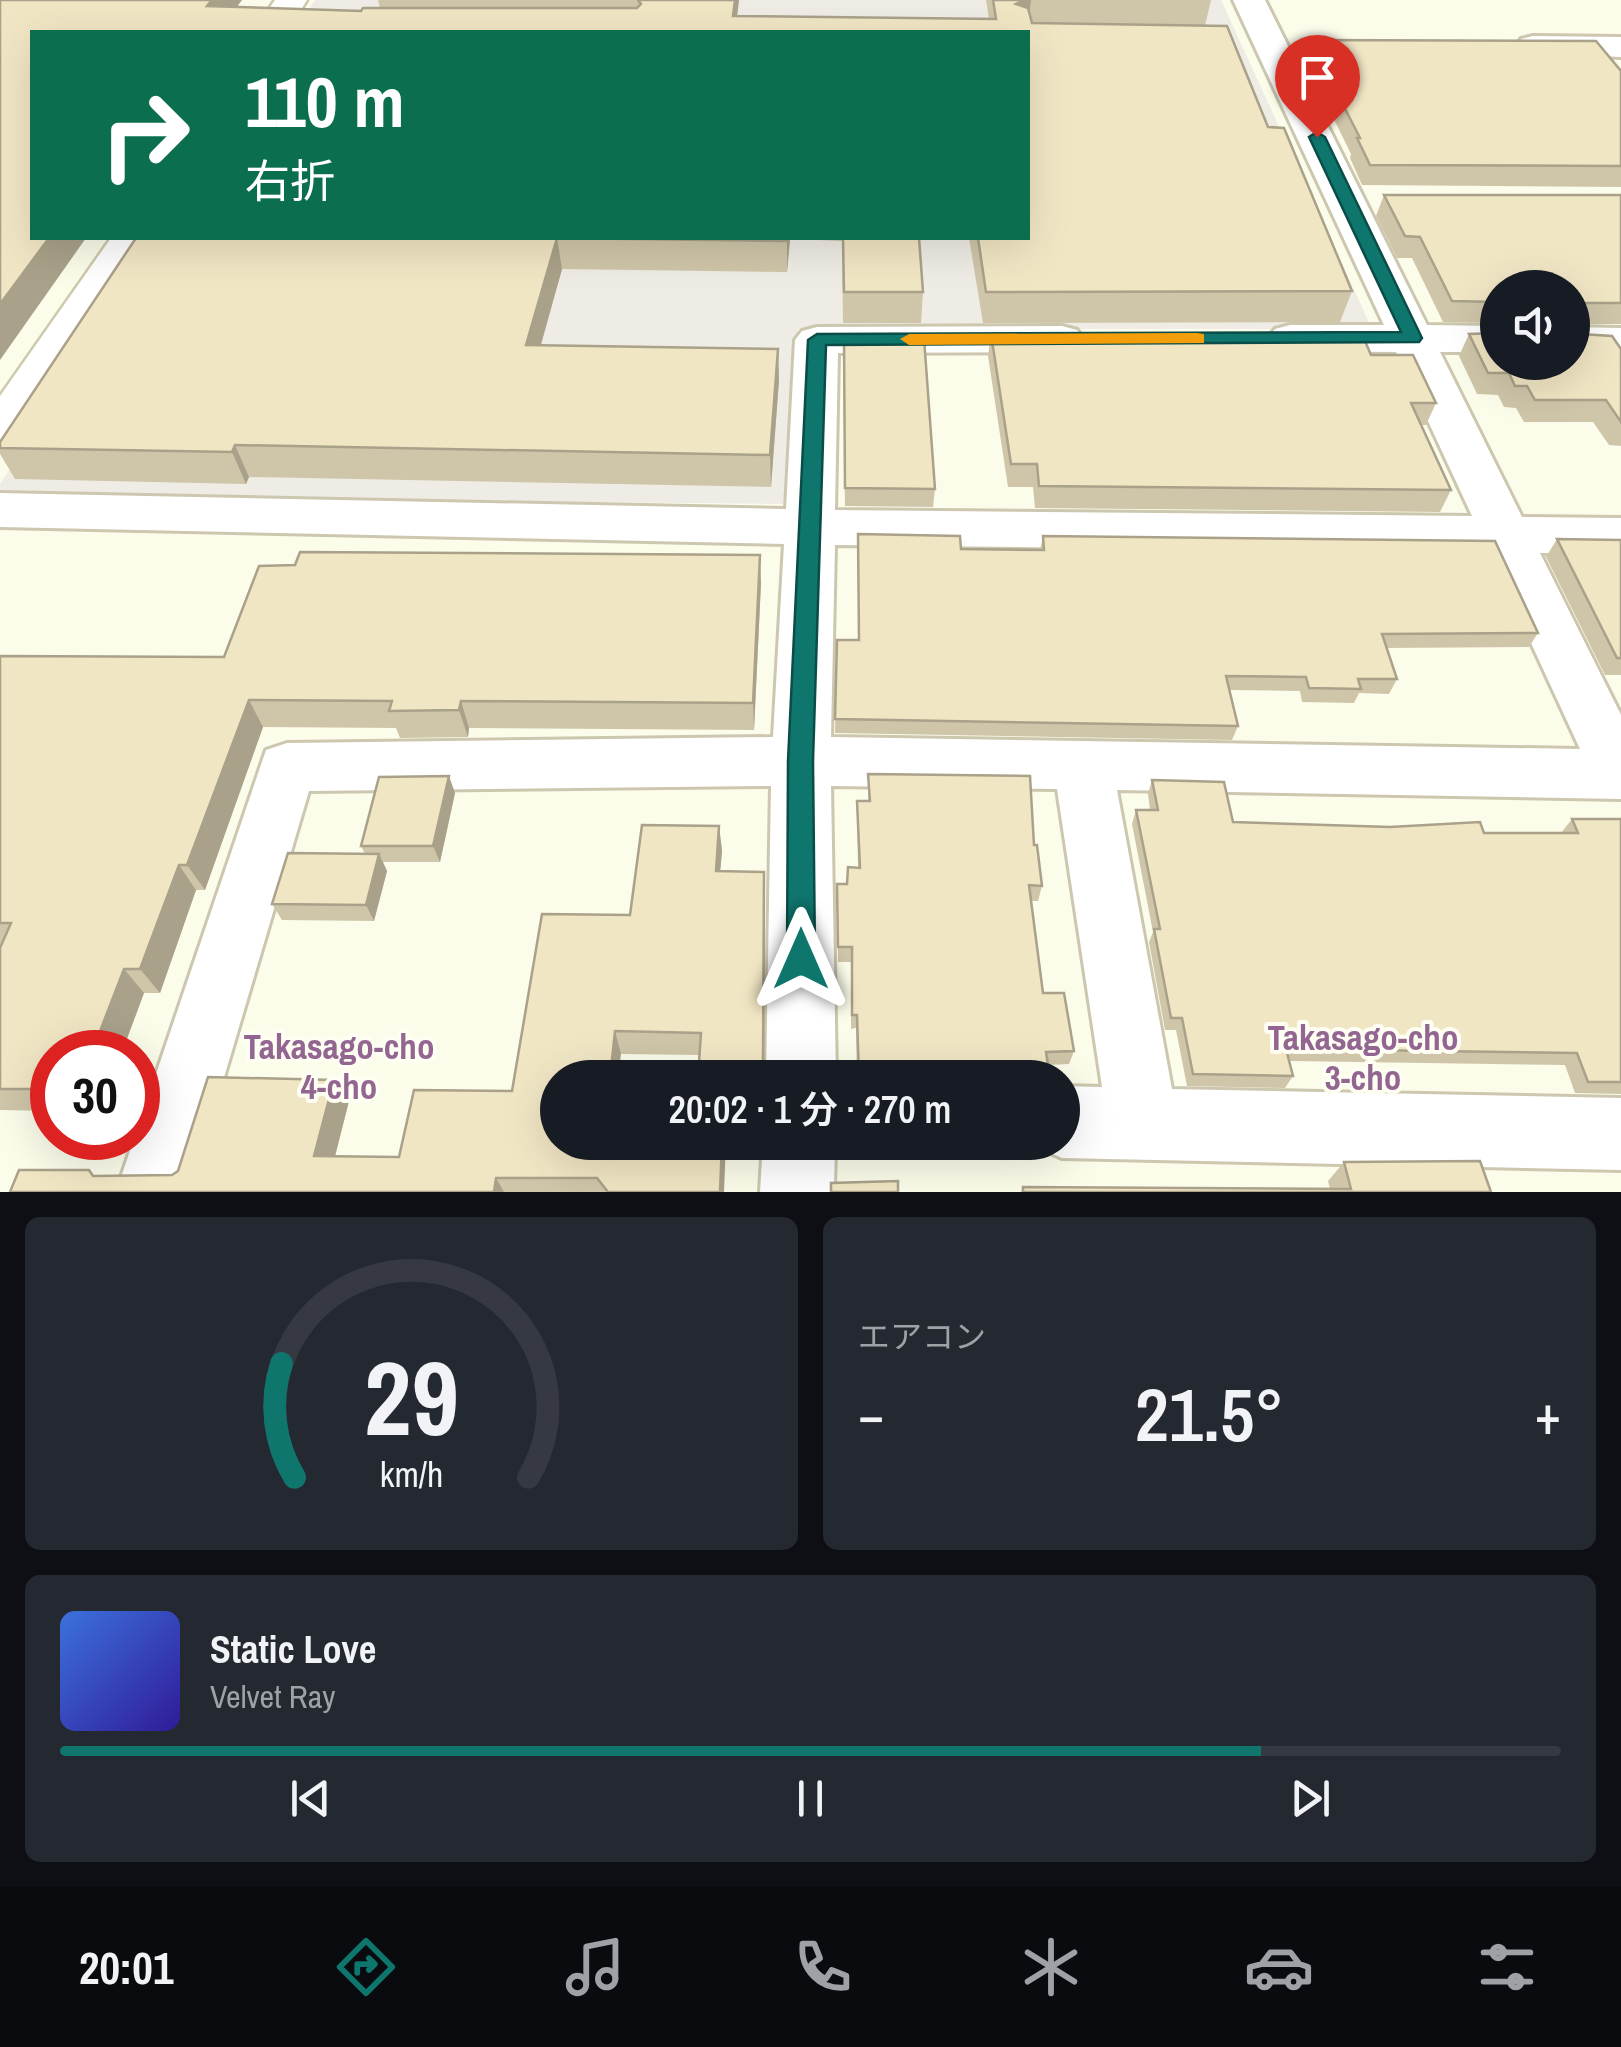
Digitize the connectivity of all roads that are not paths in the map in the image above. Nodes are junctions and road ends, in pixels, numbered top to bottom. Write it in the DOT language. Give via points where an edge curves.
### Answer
graph roads {
  1 [pos="278,20"];
  2 [pos="312,28"];
  3 [pos="1266,31"];
  4 [pos="1504,45"];
  5 [pos="1621,47"];
  6 [pos="130,240"];
  7 [pos="1254,338"];
  8 [pos="1413,338"];
  9 [pos="1115,339"];
  10 [pos="1480,339"];
  11 [pos="1590,340"];
  12 [pos="1621,340"];
  13 [pos="0,432"];
  14 [pos="0,510"];
  15 [pos="810,527"];
  16 [pos="1507,536"];
  17 [pos="1621,536"];
  18 [pos="801,761"];
  19 [pos="1083,765"];
  20 [pos="1621,774"];
  21 [pos="800,1060"];
  22 [pos="1080,1122"];
  23 [pos="1143,1122"];
  24 [pos="1621,1134"];
  25 [pos="799,1160"];
  26 [pos="153,1192"];
  27 [pos="797,1192"];
  1 -- 2 [label="street"];
  3 -- 8 [label="street" via="1367,200"];
  4 -- 5 [label="street"];
  6 -- 13 [label="street"];
  7 -- 8 [label="street"];
  8 -- 10 [label="street"];
  8 -- 16 [label="street"];
  9 -- 15 [label="street" via="817,340"];
  11 -- 12 [label="street"];
  14 -- 15 [label="street"];
  15 -- 16 [label="street"];
  15 -- 18 [label="street"];
  16 -- 17 [label="street"];
  16 -- 20 [label="street"];
  18 -- 19 [label="street"];
  18 -- 21 [label="street"];
  18 -- 26 [label="street" via="287,767"];
  19 -- 20 [label="street"];
  19 -- 23 [label="street"];
  22 -- 23 [label="street"];
  23 -- 24 [label="street"];
  25 -- 27 [label="street"];
}
